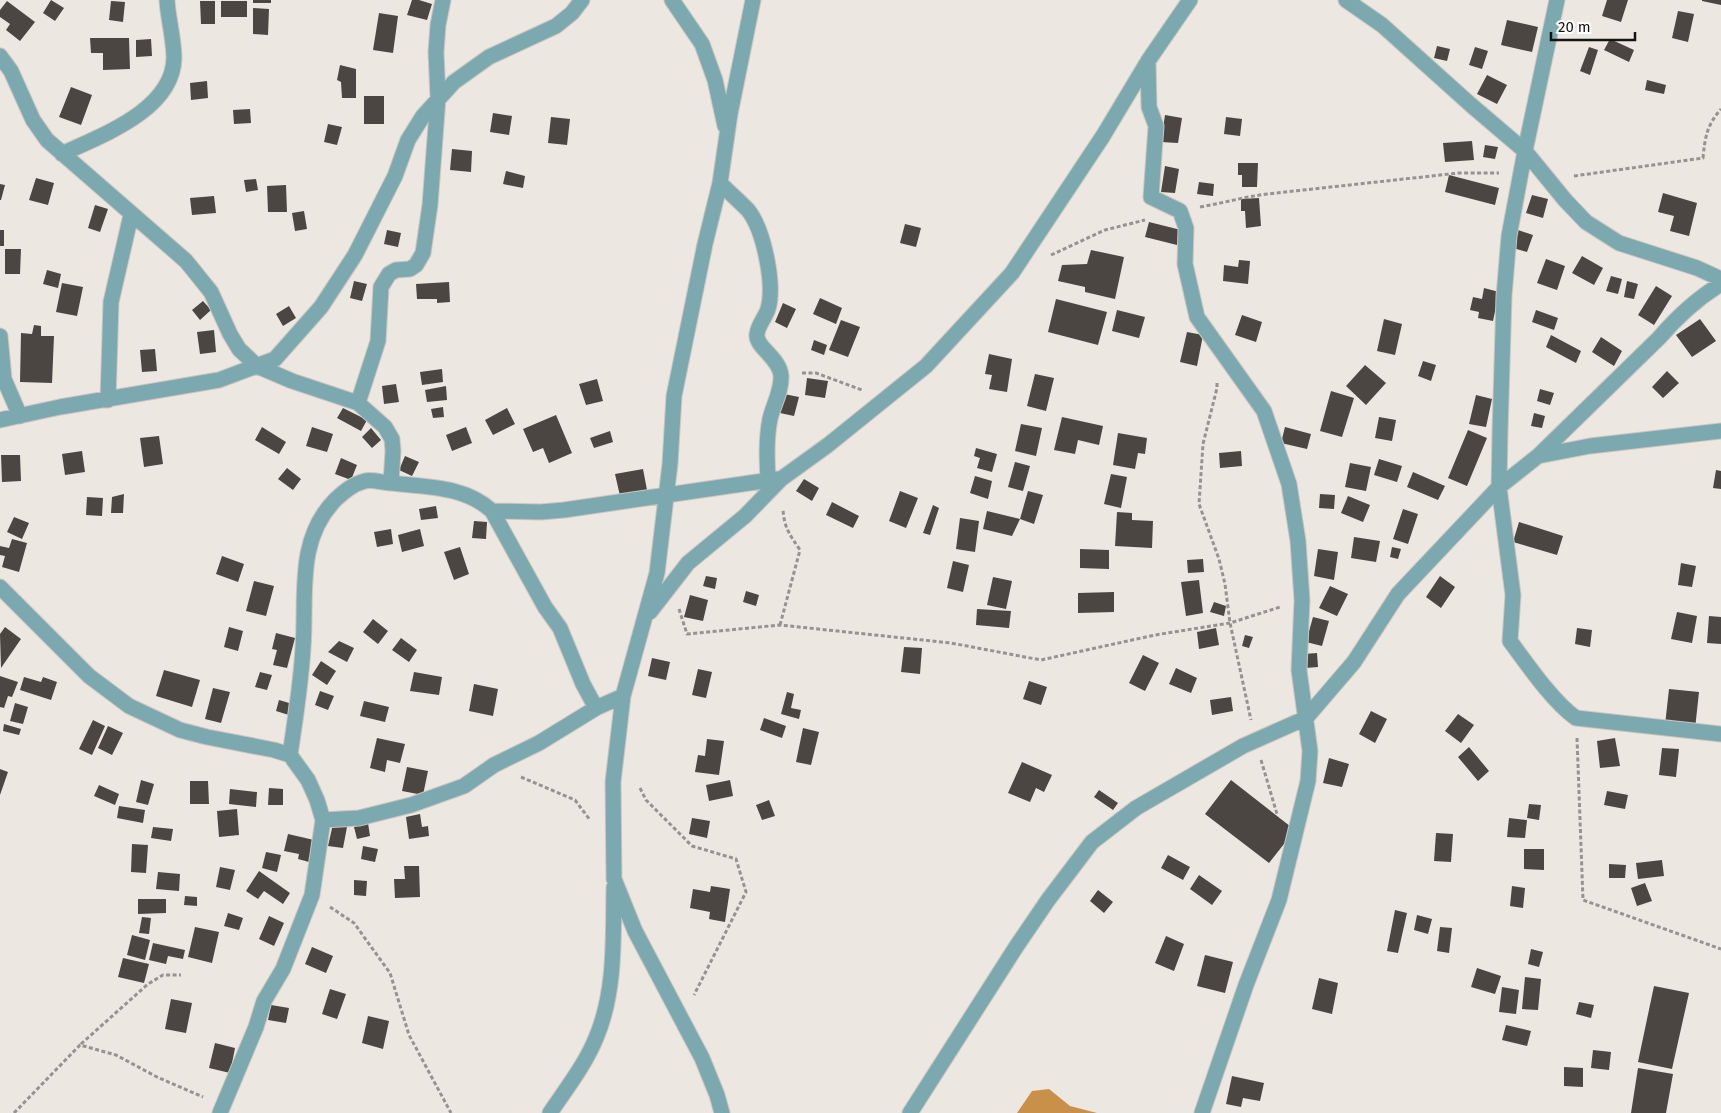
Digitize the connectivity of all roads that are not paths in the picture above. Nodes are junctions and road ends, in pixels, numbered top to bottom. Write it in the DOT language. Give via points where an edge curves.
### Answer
graph roads {
  1 [pos="168,0"];
  2 [pos="443,0"];
  3 [pos="582,0"];
  4 [pos="672,0"];
  5 [pos="753,0"];
  6 [pos="1190,0"];
  7 [pos="1346,0"];
  8 [pos="1558,0"];
  9 [pos="0,56"];
  10 [pos="1148,60"];
  11 [pos="438,98"];
  12 [pos="727,135"];
  13 [pos="1525,151"];
  14 [pos="62,154"];
  15 [pos="720,183"];
  16 [pos="131,215"];
  17 [pos="1721,279"];
  18 [pos="1721,284"];
  19 [pos="0,336"];
  20 [pos="257,366"];
  21 [pos="108,400"];
  22 [pos="358,403"];
  23 [pos="20,416"];
  24 [pos="0,420"];
  25 [pos="1721,431"];
  26 [pos="1538,456"];
  27 [pos="774,480"];
  28 [pos="392,483"];
  29 [pos="1499,487"];
  30 [pos="666,496"];
  31 [pos="492,511"];
  32 [pos="0,587"];
  33 [pos="645,620"];
  34 [pos="623,696"];
  35 [pos="596,708"];
  36 [pos="1306,718"];
  37 [pos="1721,734"];
  38 [pos="290,755"];
  39 [pos="323,820"];
  40 [pos="614,879"];
  41 [pos="221,1110"];
  42 [pos="550,1113"];
  43 [pos="722,1113"];
  44 [pos="910,1113"];
  45 [pos="1202,1113"];
  1 -- 14 [label="street" via="174,58 170,76 158,98 140,114"];
  2 -- 11 [label="street" via="436,52"];
  3 -- 11 [label="street" via="556,26 489,58 454,82"];
  4 -- 12 [label="street" via="702,44 715,80"];
  5 -- 12 [label="street"];
  6 -- 10 [label="street"];
  7 -- 13 [label="street" via="1382,25"];
  8 -- 13 [label="street"];
  9 -- 14 [label="street" via="11,71 33,120"];
  10 -- 27 [label="street" via="1103,136 1012,273 926,366 828,445"];
  10 -- 36 [label="street" via="1149,107 1156,126 1151,197 1180,211 1186,228 1185,264 1197,316 1264,411 1289,484 1298,541 1302,600 1299,670"];
  11 -- 20 [label="street" via="422,116 408,140 395,176 355,255 321,307 274,360"];
  11 -- 22 [label="street" via="423,253 410,269 389,274 381,287 378,341"];
  12 -- 15 [label="street"];
  13 -- 17 [label="street" via="1586,222 1619,244 1697,268"];
  13 -- 29 [label="street" via="1509,236 1504,296"];
  14 -- 16 [label="street"];
  15 -- 27 [label="street" via="748,211 759,232 769,273 768,309 756,335 781,374 769,426 767,454"];
  15 -- 30 [label="street" via="674,396"];
  16 -- 20 [label="street" via="196,272 211,292 239,349"];
  16 -- 21 [label="street" via="112,302"];
  18 -- 26 [label="street" via="1677,317"];
  19 -- 23 [label="street" via="4,379"];
  20 -- 21 [label="street" via="219,380"];
  20 -- 22 [label="street"];
  21 -- 23 [label="street"];
  22 -- 28 [label="street" via="385,427 392,439"];
  23 -- 24 [label="street"];
  25 -- 26 [label="street" via="1590,446"];
  26 -- 29 [label="street"];
  27 -- 30 [label="street"];
  27 -- 33 [label="street" via="745,516 688,563"];
  28 -- 31 [label="street" via="450,489 482,501"];
  28 -- 38 [label="street" via="366,481 347,489 329,507 309,544 303,648"];
  29 -- 36 [label="street" via="1398,594 1354,662"];
  29 -- 37 [label="street" via="1513,595 1510,641 1568,712 1576,718"];
  30 -- 31 [label="street" via="541,512"];
  30 -- 33 [label="street" via="657,573"];
  31 -- 35 [label="street" via="560,628"];
  32 -- 38 [label="street" via="89,676 130,706 180,730"];
  33 -- 34 [label="street"];
  34 -- 35 [label="street"];
  34 -- 40 [label="street" via="613,782"];
  35 -- 39 [label="street" via="539,743 494,765 464,786 440,796 359,818"];
  36 -- 44 [label="street" via="1243,746 1136,808 1092,842 1016,947"];
  36 -- 45 [label="street" via="1310,751 1308,781 1279,900"];
  38 -- 39 [label="street" via="308,780"];
  39 -- 41 [label="street" via="312,895 283,969 264,1001"];
  40 -- 42 [label="street" via="612,979 604,1014 584,1062"];
  40 -- 43 [label="street" via="635,931 702,1058"];
}
